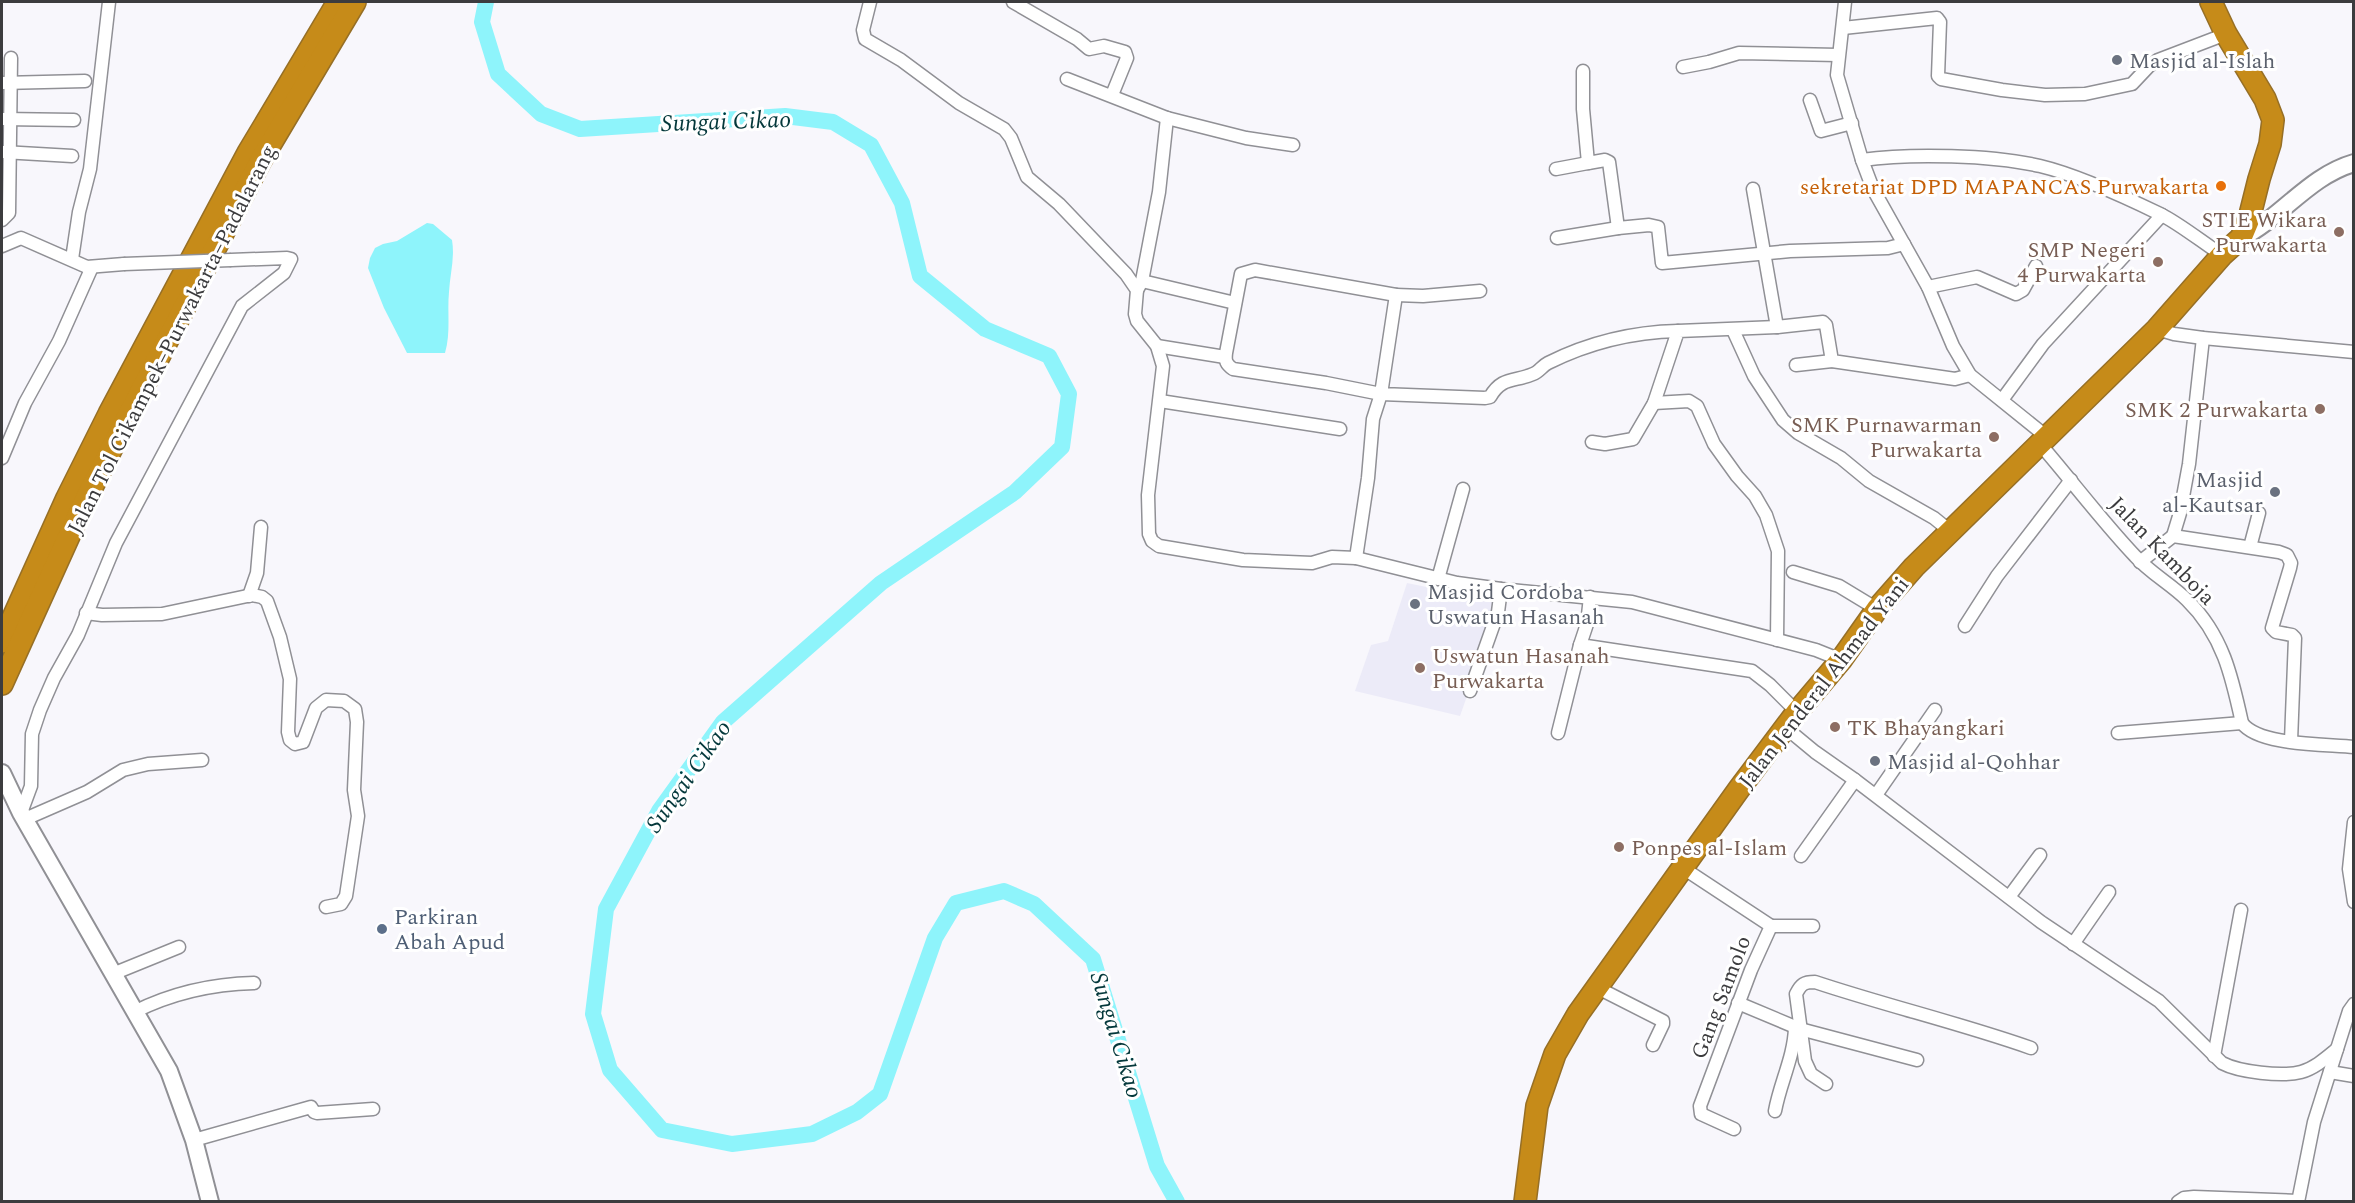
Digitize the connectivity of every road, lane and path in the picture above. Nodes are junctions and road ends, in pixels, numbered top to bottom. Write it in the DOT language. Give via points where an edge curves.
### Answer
graph roads {
  1 [pos="109,2"];
  2 [pos="338,2"];
  3 [pos="356,2"];
  4 [pos="870,2"];
  5 [pos="1013,2"];
  6 [pos="1845,2"];
  7 [pos="2215,2"];
  8 [pos="1843,28"];
  9 [pos="2226,34"];
  10 [pos="1838,55"];
  11 [pos="11,58"];
  12 [pos="1683,67"];
  13 [pos="1583,71"];
  14 [pos="1067,79"];
  15 [pos="85,81"];
  16 [pos="6,83"];
  17 [pos="1112,95"];
  18 [pos="1810,100"];
  19 [pos="1167,118"];
  20 [pos="6,120"];
  21 [pos="74,120"];
  22 [pos="1852,123"];
  23 [pos="1293,145"];
  24 [pos="5,152"];
  25 [pos="2354,152"];
  26 [pos="72,156"];
  27 [pos="1862,160"];
  28 [pos="1588,163"];
  29 [pos="2354,163"];
  30 [pos="1556,169"];
  31 [pos="2317,173"];
  32 [pos="1753,189"];
  33 [pos="2162,215"];
  34 [pos="2,220"];
  35 [pos="1618,228"];
  36 [pos="2245,229"];
  37 [pos="1557,238"];
  38 [pos="1904,244"];
  39 [pos="2,246"];
  40 [pos="1764,254"];
  41 [pos="2222,255"];
  42 [pos="72,259"];
  43 [pos="2036,266"];
  44 [pos="92,267"];
  45 [pos="1140,286"];
  46 [pos="1928,287"];
  47 [pos="1480,291"];
  48 [pos="1396,295"];
  49 [pos="1236,303"];
  50 [pos="1777,327"];
  51 [pos="2157,329"];
  52 [pos="1733,330"];
  53 [pos="1678,331"];
  54 [pos="2203,338"];
  55 [pos="1156,346"];
  56 [pos="2354,352"];
  57 [pos="1226,357"];
  58 [pos="1832,361"];
  59 [pos="1796,364"];
  60 [pos="1970,375"];
  61 [pos="1381,394"];
  62 [pos="2002,400"];
  63 [pos="1160,401"];
  64 [pos="1654,403"];
  65 [pos="1340,429"];
  66 [pos="2044,441"];
  67 [pos="1592,442"];
  68 [pos="2,458"];
  69 [pos="2071,480"];
  70 [pos="1462,489"];
  71 [pos="2259,513"];
  72 [pos="261,527"];
  73 [pos="1950,531"];
  74 [pos="2173,536"];
  75 [pos="2250,548"];
  76 [pos="1356,558"];
  77 [pos="2140,562"];
  78 [pos="1793,572"];
  79 [pos="1438,579"];
  80 [pos="1501,590"];
  81 [pos="249,596"];
  82 [pos="1590,597"];
  83 [pos="1877,609"];
  84 [pos="86,613"];
  85 [pos="1965,626"];
  86 [pos="1777,640"];
  87 [pos="2,642"];
  88 [pos="1580,645"];
  89 [pos="1841,660"];
  90 [pos="2,684"];
  91 [pos="1470,691"];
  92 [pos="1935,710"];
  93 [pos="2242,723"];
  94 [pos="1793,725"];
  95 [pos="1558,733"];
  96 [pos="2118,733"];
  97 [pos="2291,741"];
  98 [pos="2354,747"];
  99 [pos="202,760"];
  100 [pos="2,772"];
  101 [pos="1855,780"];
  102 [pos="1876,795"];
  103 [pos="23,816"];
  104 [pos="2354,822"];
  105 [pos="2040,855"];
  106 [pos="1801,856"];
  107 [pos="1683,868"];
  108 [pos="2109,892"];
  109 [pos="2009,897"];
  110 [pos="2354,902"];
  111 [pos="326,907"];
  112 [pos="2241,910"];
  113 [pos="1771,926"];
  114 [pos="1813,926"];
  115 [pos="2073,944"];
  116 [pos="178,947"];
  117 [pos="115,973"];
  118 [pos="254,983"];
  119 [pos="1596,987"];
  120 [pos="1738,1003"];
  121 [pos="2354,1004"];
  122 [pos="134,1012"];
  123 [pos="1798,1028"];
  124 [pos="1653,1045"];
  125 [pos="2031,1048"];
  126 [pos="2337,1049"];
  127 [pos="2214,1056"];
  128 [pos="1917,1060"];
  129 [pos="2330,1072"];
  130 [pos="2354,1076"];
  131 [pos="1826,1084"];
  132 [pos="373,1109"];
  133 [pos="1775,1111"];
  134 [pos="1734,1129"];
  135 [pos="194,1140"];
  136 [pos="2298,1201"];
  137 [pos="210,1202"];
  138 [pos="1525,1202"];
  139 [pos="2178,1202"];
  1 -- 42 [label="street" via="90,169"];
  2 -- 87 [label="highway, Jalan Tol Cikampek–Purwakarta–Padalarang" via="248,153 109,414"];
  3 -- 90 [label="highway, Jalan Tol Cikampek–Purwakarta–Padalarang" via="261,160 125,422"];
  4 -- 45 [label="street" via="863,30 865,39 1004,129 1027,177"];
  5 -- 17 [label="street" via="1089,49 1104,46 1125,52 1127,58"];
  6 -- 8 [label="street"];
  7 -- 9 [label="highway"];
  8 -- 9 [label="street" via="1937,18 1941,79 2045,95 2085,94 2132,84 2158,60"];
  8 -- 10 [label="street"];
  9 -- 36 [label="highway" via="2265,99 2273,120 2270,144"];
  10 -- 12 [label="street" via="1739,53"];
  10 -- 22 [label="street" via="1837,75"];
  11 -- 16 [label="street"];
  13 -- 28 [label="street"];
  14 -- 17 [label="street"];
  15 -- 16 [label="street"];
  16 -- 20 [label="street"];
  17 -- 19 [label="street"];
  18 -- 22 [label="street" via="1821,131"];
  19 -- 23 [label="street" via="1246,138"];
  19 -- 45 [label="street" via="1156,210"];
  20 -- 21 [label="street"];
  20 -- 24 [label="street"];
  22 -- 27 [label="street"];
  24 -- 26 [label="street"];
  24 -- 34 [label="street" via="9,213"];
  25 -- 31 [label="street, Jalan Jenderal Ahmad Yani" via="2334,157"];
  27 -- 33 [label="street" via="1896,156 2020,162 2065,175"];
  27 -- 38 [label="street"];
  28 -- 30 [label="street"];
  28 -- 35 [label="street" via="1610,162"];
  29 -- 31 [label="street, Jalan Jenderal Ahmad Yani"];
  31 -- 36 [label="street, Jalan Jenderal Ahmad Yani"];
  32 -- 40 [label="street"];
  33 -- 41 [label="street"];
  33 -- 62 [label="street" via="2043,344"];
  35 -- 37 [label="street"];
  35 -- 40 [label="street" via="1657,226 1664,264"];
  36 -- 41 [label="highway, Jalan Jenderal Ahmad Yani"];
  38 -- 40 [label="street"];
  38 -- 46 [label="street"];
  39 -- 42 [label="street" via="21,238"];
  40 -- 50 [label="street"];
  41 -- 51 [label="highway, Jalan Jenderal Ahmad Yani"];
  42 -- 44 [label="street"];
  43 -- 46 [label="street" via="2024,290 2016,294 1977,277"];
  44 -- 68 [label="street"];
  44 -- 84 [label="street, bridge" via="291,260 284,273 242,306 226,333 116,543"];
  45 -- 49 [label="street"];
  45 -- 55 [label="street" via="1135,314"];
  46 -- 60 [label="street" via="1949,338"];
  47 -- 48 [label="street"];
  48 -- 49 [label="street" via="1247,271 1241,274"];
  48 -- 61 [label="street"];
  49 -- 57 [label="street"];
  50 -- 52 [label="street"];
  50 -- 58 [label="street" via="1825,323"];
  51 -- 54 [label="street"];
  51 -- 66 [label="highway, Jalan Jenderal Ahmad Yani"];
  52 -- 53 [label="street"];
  52 -- 73 [label="street" via="1754,376 1783,420 1869,481"];
  53 -- 61 [label="street" via="1633,334 1595,343 1546,364 1532,375 1499,385 1490,397"];
  53 -- 64 [label="street"];
  54 -- 56 [label="street"];
  54 -- 74 [label="street" via="2189,464"];
  55 -- 57 [label="street"];
  55 -- 63 [label="street" via="1163,366"];
  57 -- 61 [label="street" via="1233,369"];
  58 -- 59 [label="street"];
  58 -- 60 [label="street" via="1954,379"];
  60 -- 62 [label="street, Jalan Kamboja"];
  61 -- 76 [label="street" via="1373,418"];
  62 -- 66 [label="street, Jalan Kamboja"];
  63 -- 65 [label="street"];
  63 -- 76 [label="street" via="1148,495 1152,541 1159,546 1243,560 1312,563 1332,556"];
  64 -- 67 [label="street" via="1630,441"];
  64 -- 86 [label="street" via="1689,401 1697,406 1714,444 1766,515 1778,551"];
  66 -- 69 [label="street, Jalan Kamboja"];
  66 -- 73 [label="highway, Jalan Jenderal Ahmad Yani"];
  69 -- 77 [label="street, Jalan Kamboja"];
  69 -- 85 [label="street" via="1997,576"];
  70 -- 79 [label="street"];
  71 -- 75 [label="street"];
  72 -- 81 [label="street" via="258,566"];
  73 -- 83 [label="highway, Jalan Jenderal Ahmad Yani"];
  74 -- 75 [label="street"];
  74 -- 77 [label="street"];
  75 -- 97 [label="street" via="2284,553 2291,563 2272,628 2295,638"];
  76 -- 79 [label="street"];
  77 -- 93 [label="street, Jalan Kamboja" via="2188,601 2217,640 2233,679"];
  78 -- 83 [label="street" via="1839,586"];
  79 -- 80 [label="street"];
  80 -- 82 [label="street"];
  80 -- 91 [label="street" via="1498,612"];
  81 -- 84 [label="street" via="162,614"];
  81 -- 111 [label="street" via="267,601 280,637 290,679 288,732 292,742 298,744 306,739 316,708 326,699 344,701 355,709 358,816 344,901"];
  82 -- 86 [label="street" via="1632,602"];
  82 -- 88 [label="street"];
  83 -- 89 [label="highway, Jalan Jenderal Ahmad Yani"];
  84 -- 103 [label="street" via="32,734 31,786"];
  86 -- 89 [label="street"];
  88 -- 94 [label="street" via="1752,672 1770,685"];
  88 -- 95 [label="street"];
  89 -- 94 [label="highway, Jalan Jenderal Ahmad Yani"];
  92 -- 102 [label="street"];
  93 -- 96 [label="street"];
  93 -- 97 [label="street" via="2263,737"];
  94 -- 101 [label="street" via="1815,752"];
  94 -- 107 [label="highway, Jalan Jenderal Ahmad Yani" via="1739,789"];
  97 -- 98 [label="street"];
  99 -- 103 [label="street" via="123,770 87,792"];
  100 -- 103 [label="street"];
  101 -- 102 [label="street"];
  101 -- 106 [label="street"];
  102 -- 109 [label="street"];
  103 -- 117 [label="street"];
  104 -- 110 [label="street" via="2349,869"];
  105 -- 109 [label="street"];
  107 -- 113 [label="street, Gang Samolo"];
  107 -- 119 [label="highway, Jalan Jenderal Ahmad Yani"];
  108 -- 115 [label="street"];
  109 -- 115 [label="street"];
  112 -- 127 [label="street"];
  113 -- 114 [label="street"];
  113 -- 120 [label="street, Gang Samolo"];
  115 -- 127 [label="street" via="2159,1000"];
  116 -- 117 [label="street"];
  117 -- 122 [label="street"];
  118 -- 122 [label="street" via="215,985"];
  119 -- 124 [label="street" via="1663,1021"];
  119 -- 138 [label="highway, Jalan Jenderal Ahmad Yani" via="1544,1081 1533,1126"];
  120 -- 123 [label="street"];
  120 -- 134 [label="street, Gang Samolo" via="1700,1110 1701,1114"];
  121 -- 126 [label="street"];
  122 -- 135 [label="street" via="169,1071"];
  123 -- 125 [label="street" via="1796,994 1806,982 1815,982"];
  123 -- 128 [label="street"];
  123 -- 131 [label="street" via="1808,1069"];
  123 -- 133 [label="street"];
  126 -- 127 [label="street" via="2314,1067 2293,1073 2228,1066"];
  126 -- 129 [label="street"];
  129 -- 130 [label="street"];
  129 -- 136 [label="street" via="2314,1122"];
  132 -- 135 [label="street" via="317,1113 311,1107"];
  135 -- 137 [label="street"];
  136 -- 139 [label="street" via="2194,1197"];
}
